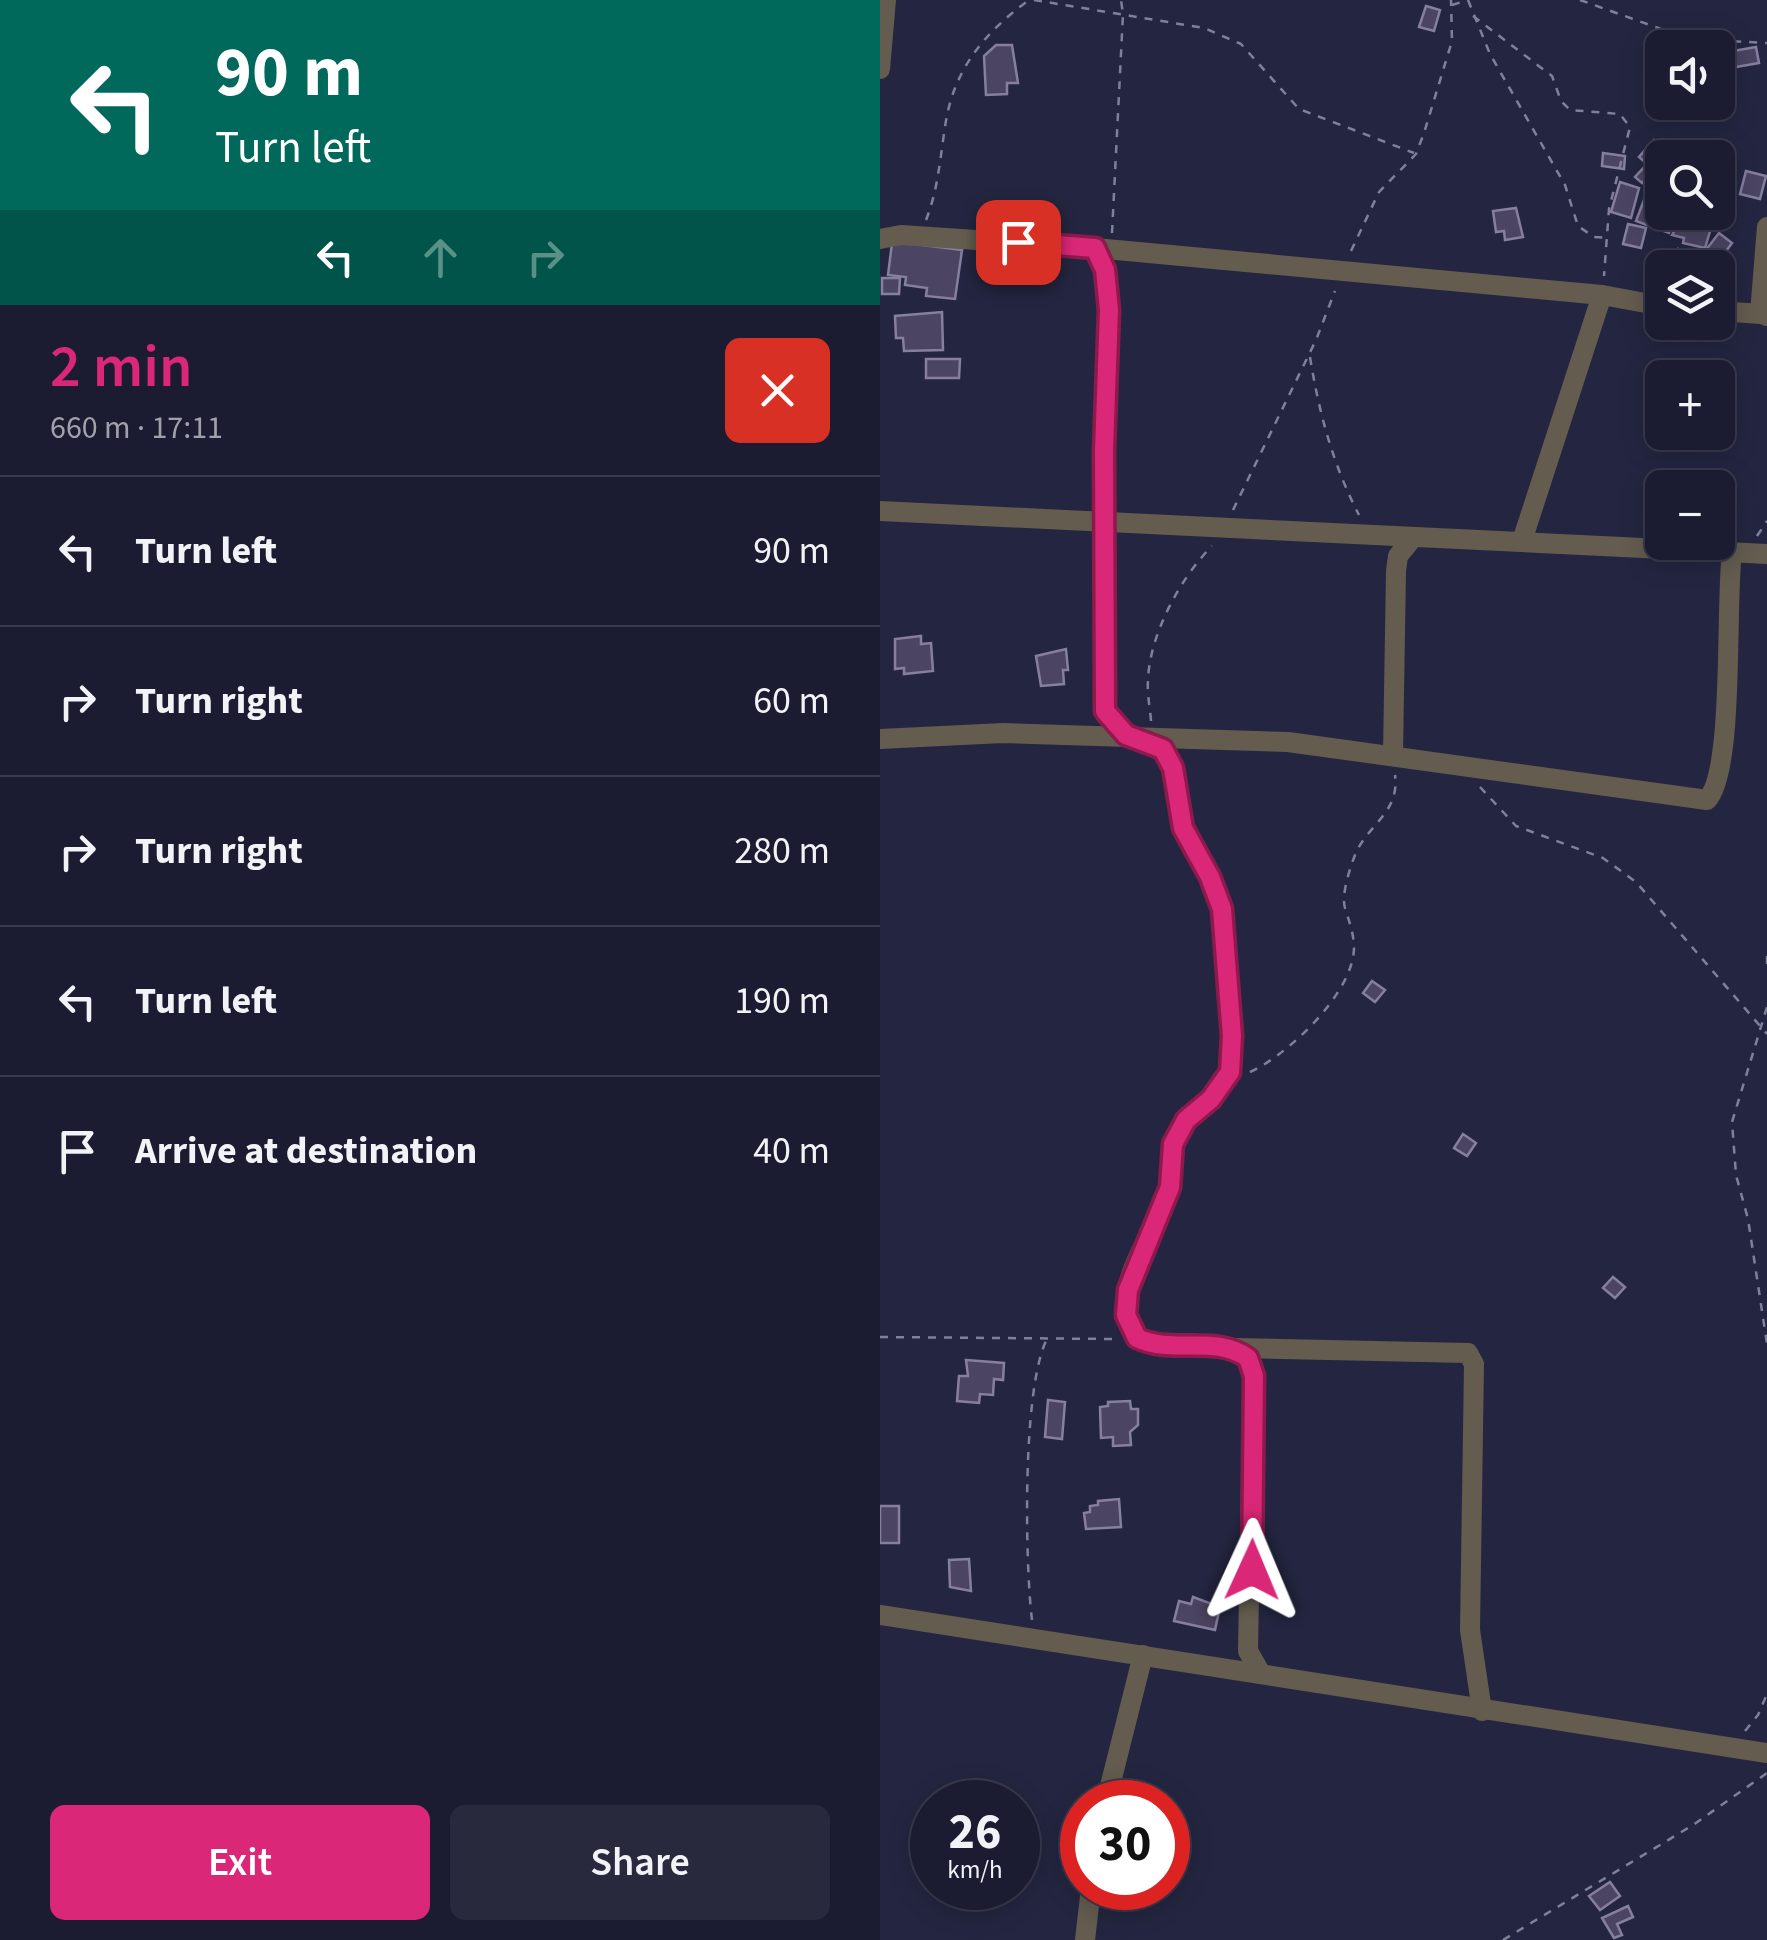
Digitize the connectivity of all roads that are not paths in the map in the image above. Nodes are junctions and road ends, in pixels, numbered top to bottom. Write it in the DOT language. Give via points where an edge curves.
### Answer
graph roads {
  1 [pos="886,0"];
  2 [pos="880,68"];
  3 [pos="1767,227"];
  4 [pos="880,239"];
  5 [pos="1102,249"];
  6 [pos="1602,295"];
  7 [pos="1645,303"];
  8 [pos="1735,313"];
  9 [pos="1764,315"];
  10 [pos="880,510"];
  11 [pos="1104,522"];
  12 [pos="1412,538"];
  13 [pos="1522,541"];
  14 [pos="1645,548"];
  15 [pos="1735,553"];
  16 [pos="1767,554"];
  17 [pos="1732,560"];
  18 [pos="1126,735"];
  19 [pos="880,739"];
  20 [pos="1392,754"];
  21 [pos="1235,1348"];
  22 [pos="880,1615"];
  23 [pos="1143,1655"];
  24 [pos="1260,1672"];
  25 [pos="1482,1711"];
  26 [pos="1767,1753"];
  27 [pos="1112,1780"];
  28 [pos="1088,1910"];
  29 [pos="1085,1940"];
  1 -- 2 [label="street"];
  3 -- 9 [label="street"];
  4 -- 5 [label="street"];
  5 -- 6 [label="street"];
  5 -- 11 [label="street" via="1109,310"];
  6 -- 7 [label="street"];
  6 -- 13 [label="street"];
  8 -- 9 [label="street"];
  10 -- 11 [label="street"];
  11 -- 12 [label="street"];
  11 -- 18 [label="street" via="1105,711"];
  12 -- 13 [label="street"];
  12 -- 20 [label="street" via="1396,571"];
  13 -- 14 [label="street"];
  15 -- 16 [label="street"];
  17 -- 20 [label="street" via="1722,742 1709,798"];
  18 -- 19 [label="street"];
  18 -- 20 [label="street"];
  18 -- 21 [label="street" via="1168,755 1183,828 1222,909 1232,1055 1224,1084 1186,1120 1173,1144 1170,1187 1128,1290 1126,1315 1137,1338 1149,1344"];
  21 -- 24 [label="street" via="1248,1358 1254,1376 1248,1651"];
  21 -- 25 [label="street" via="1460,1350 1472,1358 1470,1630"];
  22 -- 23 [label="street"];
  23 -- 24 [label="street"];
  23 -- 27 [label="street"];
  24 -- 25 [label="street"];
  25 -- 26 [label="street"];
  28 -- 29 [label="street"];
}
